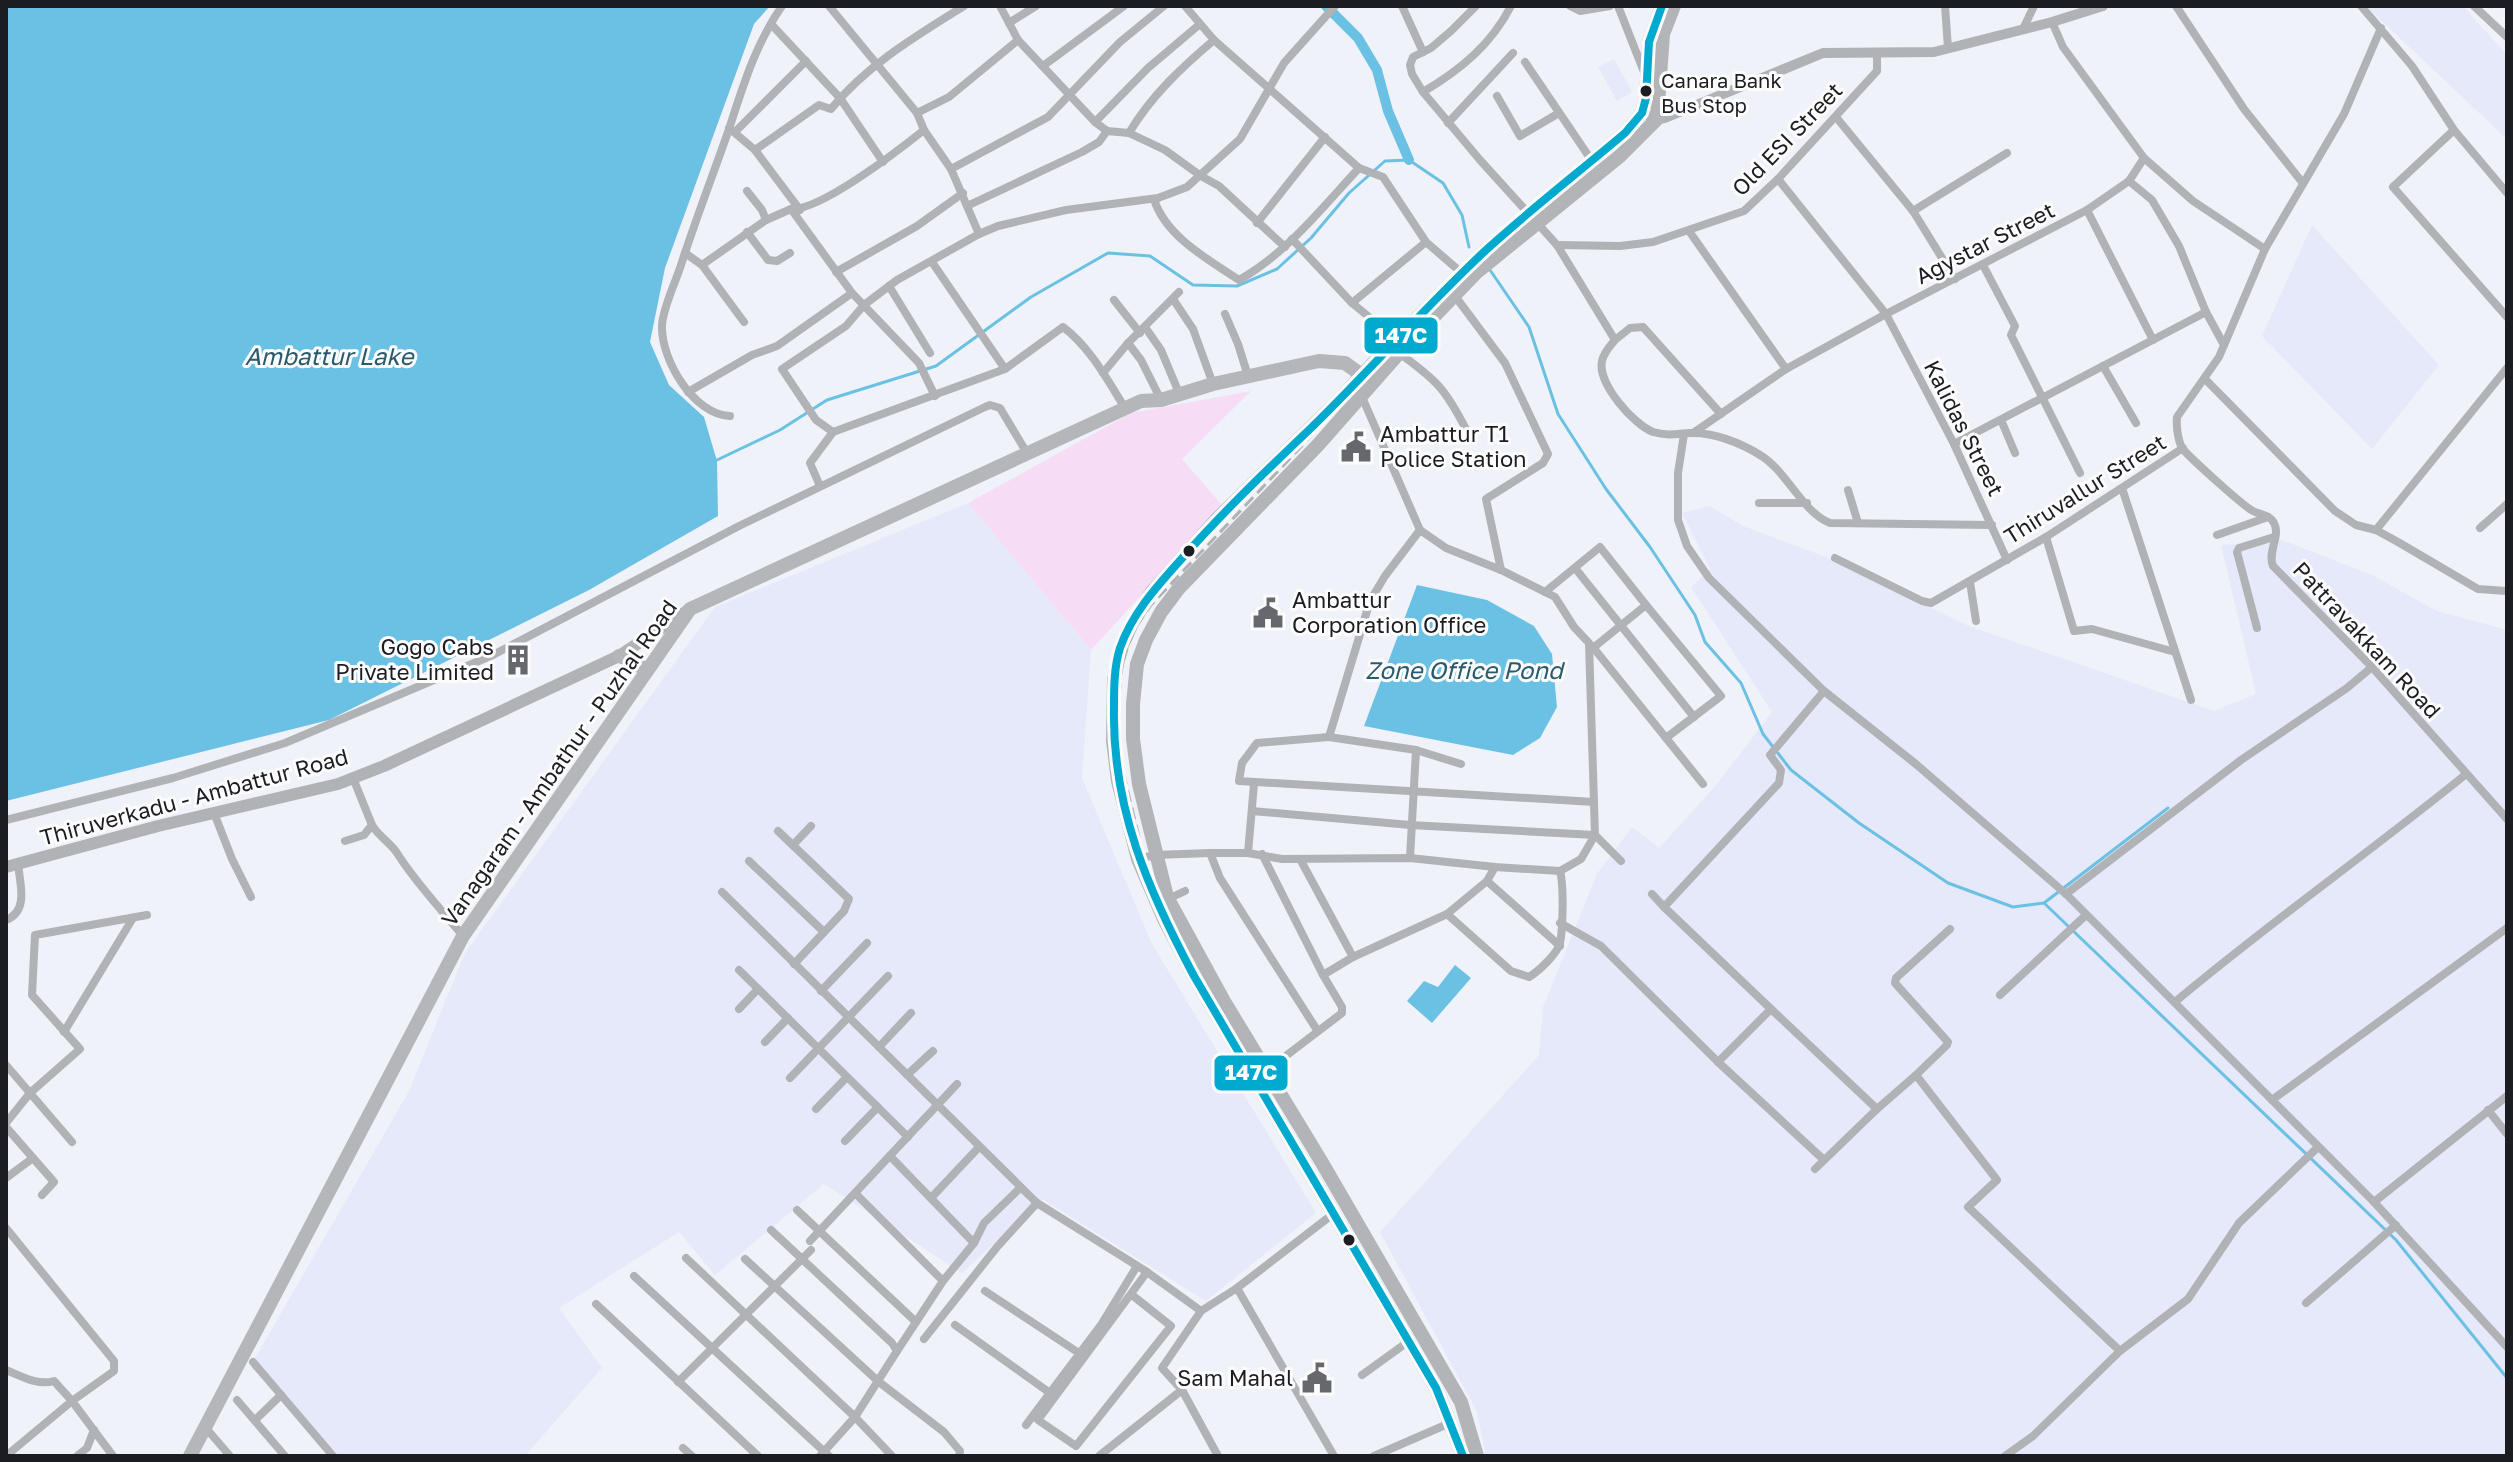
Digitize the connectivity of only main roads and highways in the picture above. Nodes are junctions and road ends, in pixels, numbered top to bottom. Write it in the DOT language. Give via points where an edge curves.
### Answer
graph roads {
  1 [pos="1662,6"];
  2 [pos="1674,6"];
  3 [pos="1531,218"];
  4 [pos="1470,271"];
  5 [pos="1398,346"];
  6 [pos="1358,387"];
  7 [pos="690,609"];
  8 [pos="619,656"];
  9 [pos="646,672"];
  10 [pos="12,865"];
  11 [pos="190,1456"];
  12 [pos="1463,1456"];
  13 [pos="1477,1456"];
  1 -- 3 [label="highway" via="1649,42 1642,113"];
  2 -- 3 [label="highway" via="1663,34 1657,119 1620,156"];
  3 -- 4 [label="highway"];
  4 -- 5 [label="highway"];
  4 -- 5 [label="highway" via="1455,296"];
  5 -- 6 [label="highway"];
  6 -- 7 [label="main road, Vanagaram - Ambathur - Puzhal Road" via="1352,367 1319,361 1141,401"];
  6 -- 12 [label="highway" via="1218,518 1151,593 1120,649 1113,741 1138,859 1164,919 1436,1388"];
  6 -- 13 [label="highway" via="1161,612 1137,664 1133,739 1168,899 1461,1402"];
  7 -- 8 [label="main road, Thiruverkadu - Ambattur Road"];
  7 -- 9 [label="main road, Vanagaram - Ambathur - Puzhal Road"];
  8 -- 9 [label="main road"];
  8 -- 10 [label="main road, Thiruverkadu - Ambattur Road" via="353,778"];
  9 -- 11 [label="main road, Vanagaram - Ambathur - Puzhal Road" via="463,936"];
}
